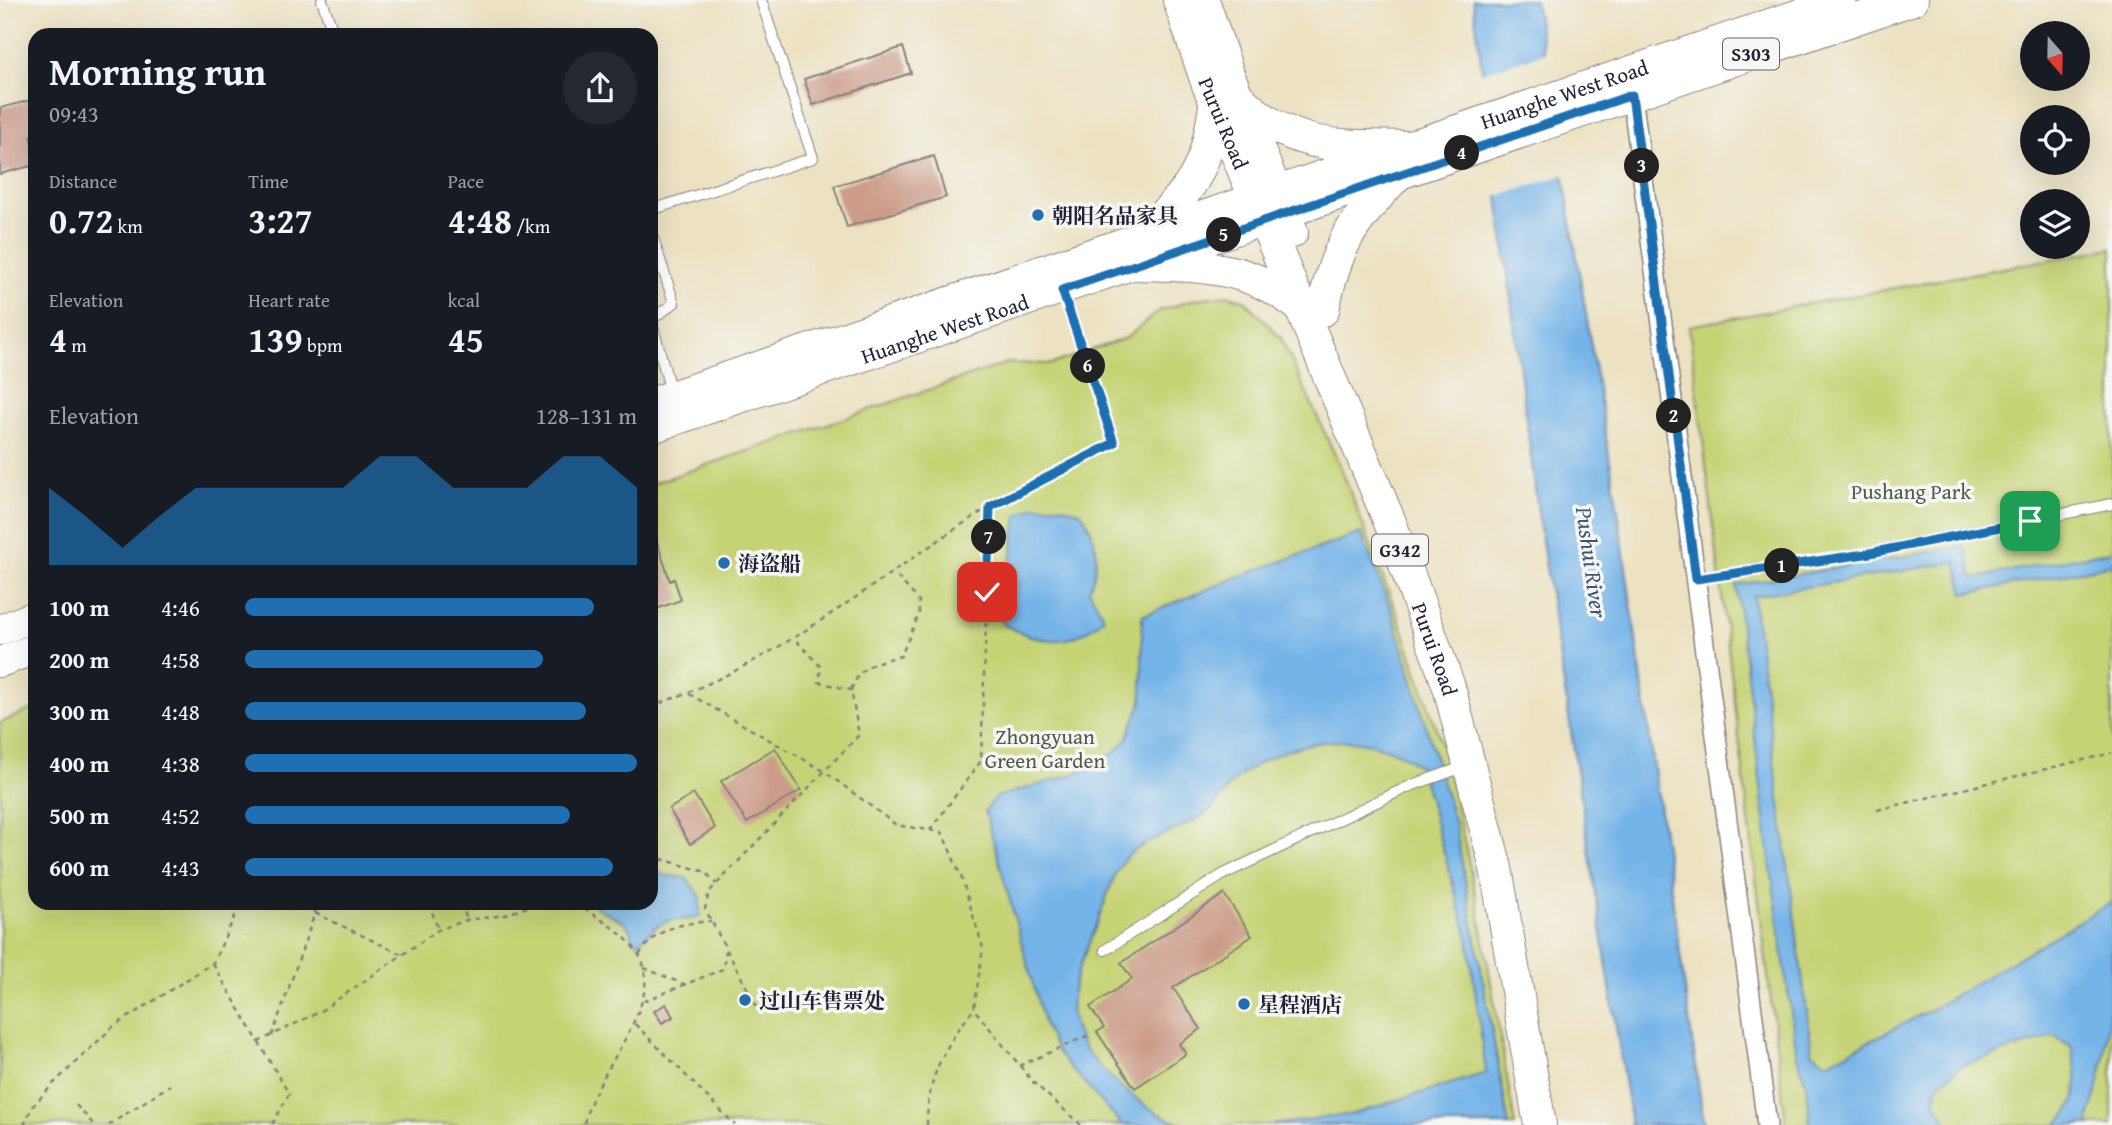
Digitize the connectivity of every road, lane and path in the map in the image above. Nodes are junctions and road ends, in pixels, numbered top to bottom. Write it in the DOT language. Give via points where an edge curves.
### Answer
graph roads {
  1 [pos="322,0"];
  2 [pos="761,0"];
  3 [pos="1179,0"];
  4 [pos="1203,0"];
  5 [pos="1913,0"];
  6 [pos="1828,2"];
  7 [pos="332,28"];
  8 [pos="1632,95"];
  9 [pos="1588,98"];
  10 [pos="1226,100"];
  11 [pos="1468,139"];
  12 [pos="1411,147"];
  13 [pos="1396,176"];
  14 [pos="1270,207"];
  15 [pos="658,208"];
  16 [pos="1138,252"];
  17 [pos="658,254"];
  18 [pos="1062,290"];
  19 [pos="1311,308"];
  20 [pos="658,315"];
  21 [pos="658,371"];
  22 [pos="662,400"];
  23 [pos="658,427"];
  24 [pos="1114,443"];
  25 [pos="2112,504"];
  26 [pos="990,507"];
  27 [pos="893,572"];
  28 [pos="1696,579"];
  29 [pos="28,619"];
  30 [pos="0,630"];
  31 [pos="794,638"];
  32 [pos="28,652"];
  33 [pos="0,663"];
  34 [pos="851,690"];
  35 [pos="689,694"];
  36 [pos="658,704"];
  37 [pos="2112,753"];
  38 [pos="1470,765"];
  39 [pos="824,771"];
  40 [pos="1877,810"];
  41 [pos="929,830"];
  42 [pos="658,858"];
  43 [pos="716,884"];
  44 [pos="238,910"];
  45 [pos="431,910"];
  46 [pos="463,910"];
  47 [pos="519,910"];
  48 [pos="588,910"];
  49 [pos="315,913"];
  50 [pos="467,920"];
  51 [pos="711,921"];
  52 [pos="438,930"];
  53 [pos="726,950"];
  54 [pos="1105,950"];
  55 [pos="404,955"];
  56 [pos="639,955"];
  57 [pos="213,963"];
  58 [pos="644,968"];
  59 [pos="686,985"];
  60 [pos="643,1001"];
  61 [pos="757,1007"];
  62 [pos="974,1009"];
  63 [pos="635,1024"];
  64 [pos="1088,1035"];
  65 [pos="272,1036"];
  66 [pos="258,1042"];
  67 [pos="1018,1066"];
  68 [pos="170,1084"];
  69 [pos="76,1105"];
  70 [pos="24,1125"];
  71 [pos="94,1125"];
  72 [pos="109,1125"];
  73 [pos="272,1125"];
  74 [pos="584,1125"];
  75 [pos="735,1125"];
  76 [pos="927,1125"];
  77 [pos="1081,1125"];
  78 [pos="1540,1125"];
  79 [pos="1558,1125"];
  80 [pos="1767,1125"];
  1 -- 7 [label="lane"];
  2 -- 15 [label="lane" via="813,158"];
  3 -- 10 [label="highway, Purui Road / G342"];
  4 -- 10 [label="highway, Purui Road / G342"];
  5 -- 8 [label="main road, Huanghe West Road / S303"];
  6 -- 9 [label="main road, Huanghe West Road / S303"];
  8 -- 9 [label="main road, Huanghe West Road / S303"];
  8 -- 28 [label="street"];
  9 -- 11 [label="main road, Huanghe West Road / S303"];
  10 -- 12 [label="highway" via="1286,135 1333,144"];
  10 -- 14 [label="highway, Purui Road / G342"];
  10 -- 16 [label="highway" via="1197,178"];
  11 -- 12 [label="main road, Huanghe West Road / S303"];
  11 -- 13 [label="main road, Huanghe West Road / S303"];
  12 -- 14 [label="main road, Huanghe West Road / S303"];
  13 -- 14 [label="main road, Huanghe West Road / S303"];
  13 -- 19 [label="highway" via="1350,228"];
  14 -- 16 [label="main road, Huanghe West Road / S303"];
  14 -- 19 [label="highway, Purui Road / G342"];
  16 -- 18 [label="main road, Huanghe West Road / S303"];
  16 -- 19 [label="highway" via="1255,277"];
  16 -- 22 [label="main road, Huanghe West Road / S303"];
  17 -- 20 [label="lane" via="674,303"];
  18 -- 23 [label="main road, Huanghe West Road / S303"];
  18 -- 24 [label="lane"];
  19 -- 38 [label="highway, Purui Road / G342" via="1420,602"];
  19 -- 79 [label="highway, Purui Road / G342" via="1423,557 1466,681 1514,863"];
  21 -- 22 [label="lane"];
  24 -- 26 [label="path"];
  25 -- 28 [label="lane" via="1865,554"];
  26 -- 27 [label="path"];
  26 -- 41 [label="path" via="981,761"];
  27 -- 31 [label="path"];
  27 -- 34 [label="path" via="919,601 919,614 901,656 876,662 858,674"];
  28 -- 80 [label="street"];
  29 -- 30 [label="main road"];
  31 -- 34 [label="path" via="821,667 819,682"];
  31 -- 35 [label="path"];
  32 -- 33 [label="main road"];
  34 -- 39 [label="path" via="859,735"];
  35 -- 36 [label="path"];
  35 -- 39 [label="path"];
  37 -- 40 [label="path"];
  38 -- 54 [label="lane" via="1410,786 1224,874"];
  38 -- 78 [label="highway, Purui Road / G342" via="1510,940"];
  39 -- 41 [label="path" via="896,825"];
  39 -- 43 [label="path"];
  41 -- 62 [label="path" via="942,832 983,948"];
  42 -- 43 [label="path" via="706,872"];
  43 -- 51 [label="path" via="705,909"];
  44 -- 57 [label="path"];
  45 -- 52 [label="path"];
  46 -- 50 [label="path"];
  47 -- 50 [label="path"];
  48 -- 56 [label="path"];
  49 -- 55 [label="path"];
  49 -- 65 [label="path"];
  50 -- 52 [label="path"];
  51 -- 53 [label="path"];
  51 -- 56 [label="path" via="664,929"];
  52 -- 55 [label="path"];
  53 -- 59 [label="path" via="723,970"];
  53 -- 61 [label="path"];
  55 -- 65 [label="path" via="321,1012"];
  56 -- 58 [label="path"];
  57 -- 66 [label="path"];
  57 -- 70 [label="path" via="114,1026 32,1107"];
  58 -- 59 [label="path"];
  58 -- 60 [label="path"];
  59 -- 60 [label="path"];
  60 -- 63 [label="path"];
  62 -- 67 [label="path"];
  62 -- 76 [label="path" via="942,1057 927,1095"];
  63 -- 74 [label="path" via="618,1047 586,1111"];
  63 -- 75 [label="path"];
  64 -- 67 [label="path"];
  65 -- 66 [label="path"];
  66 -- 73 [label="path" via="289,1094"];
  67 -- 77 [label="path"];
  68 -- 72 [label="path"];
  69 -- 71 [label="path"];
}
